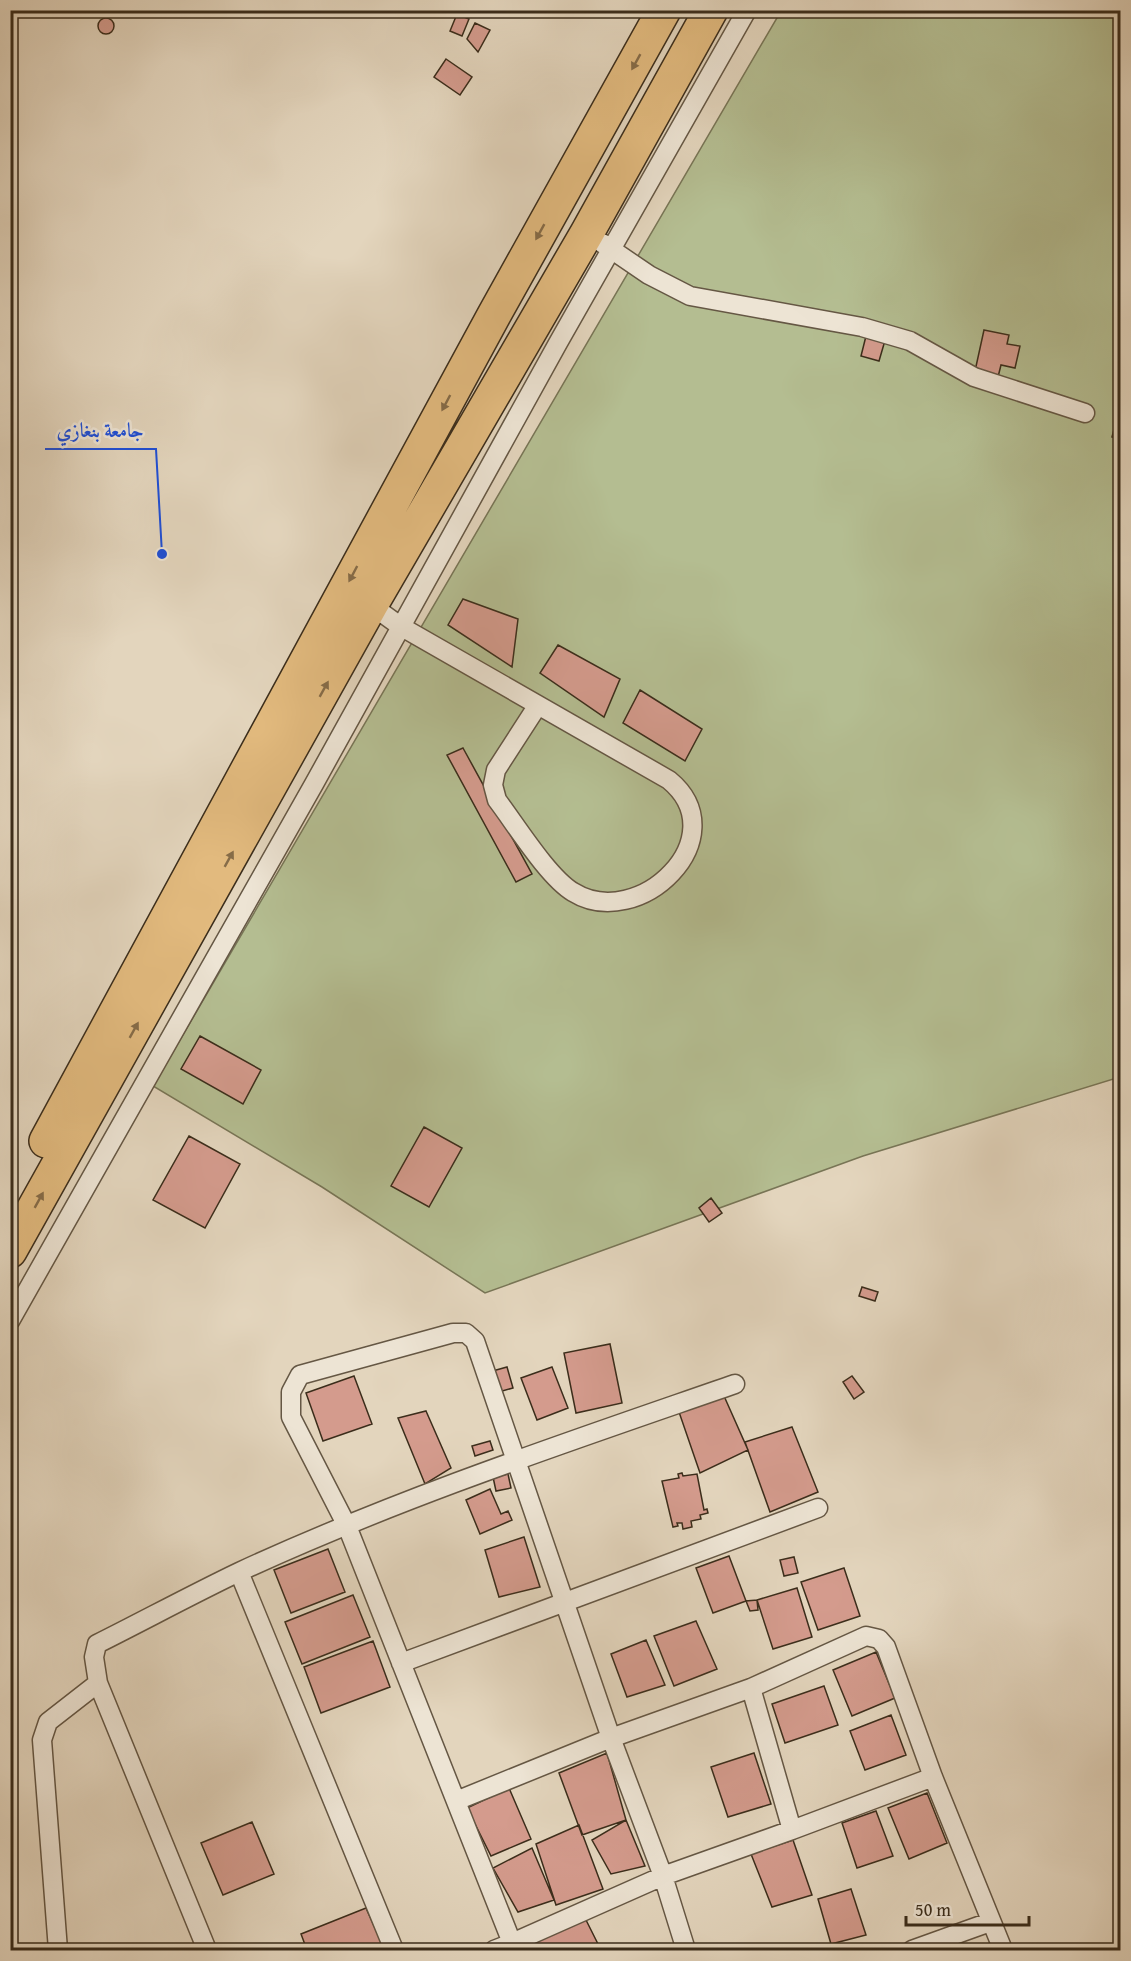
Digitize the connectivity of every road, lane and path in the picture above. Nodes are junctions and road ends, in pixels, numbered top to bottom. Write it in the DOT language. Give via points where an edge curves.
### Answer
graph roads {
  1 [pos="664,10"];
  2 [pos="711,10"];
  3 [pos="747,10"];
  4 [pos="599,241"];
  5 [pos="1084,413"];
  6 [pos="371,605"];
  7 [pos="400,626"];
  8 [pos="538,705"];
  9 [pos="10,1205"];
  10 [pos="10,1251"];
  11 [pos="10,1321"];
  12 [pos="735,1384"];
  13 [pos="515,1460"];
  14 [pos="818,1508"];
  15 [pos="348,1526"];
  16 [pos="239,1572"];
  17 [pos="565,1602"];
  18 [pos="401,1663"];
  19 [pos="98,1683"];
  20 [pos="751,1688"];
  21 [pos="611,1738"];
  22 [pos="933,1777"];
  23 [pos="456,1801"];
  24 [pos="792,1830"];
  25 [pos="663,1876"];
  26 [pos="990,1922"];
  27 [pos="513,1947"];
  28 [pos="58,1950"];
  29 [pos="207,1950"];
  30 [pos="394,1950"];
  31 [pos="494,1950"];
  32 [pos="686,1950"];
  33 [pos="912,1950"];
  34 [pos="1003,1950"];
  1 -- 9 [label="highway, one-way"];
  2 -- 4 [label="highway"];
  3 -- 4 [label="street"];
  4 -- 5 [label="street" via="649,275 690,296 887,334 910,341 974,377"];
  4 -- 6 [label="highway"];
  4 -- 7 [label="street"];
  6 -- 7 [label="street"];
  10 -- 6 [label="highway, one-way"];
  7 -- 8 [label="street"];
  7 -- 11 [label="street"];
  8 -- 8 [label="street" via="669,780 685,795 694,825 689,846 676,866 645,893 622,902 609,902 573,892 555,876 497,800 493,785 496,770"];
  12 -- 13 [label="street"];
  13 -- 15 [label="street"];
  13 -- 15 [label="street" via="475,1341 466,1333 453,1333 300,1376 291,1392 291,1417"];
  13 -- 17 [label="street"];
  14 -- 17 [label="street"];
  15 -- 16 [label="street"];
  15 -- 18 [label="street"];
  16 -- 19 [label="street" via="98,1644 94,1657"];
  16 -- 30 [label="street"];
  17 -- 18 [label="street"];
  17 -- 21 [label="street"];
  18 -- 23 [label="street"];
  19 -- 28 [label="street" via="48,1722 42,1740"];
  19 -- 29 [label="street"];
  20 -- 21 [label="street"];
  20 -- 22 [label="street" via="866,1636 879,1639 886,1647"];
  20 -- 24 [label="street"];
  21 -- 23 [label="street"];
  21 -- 25 [label="street"];
  22 -- 24 [label="street"];
  22 -- 26 [label="street"];
  23 -- 27 [label="street"];
  24 -- 25 [label="street"];
  25 -- 27 [label="street"];
  25 -- 32 [label="street"];
  26 -- 33 [label="street"];
  26 -- 34 [label="street"];
  27 -- 31 [label="street"];
}
